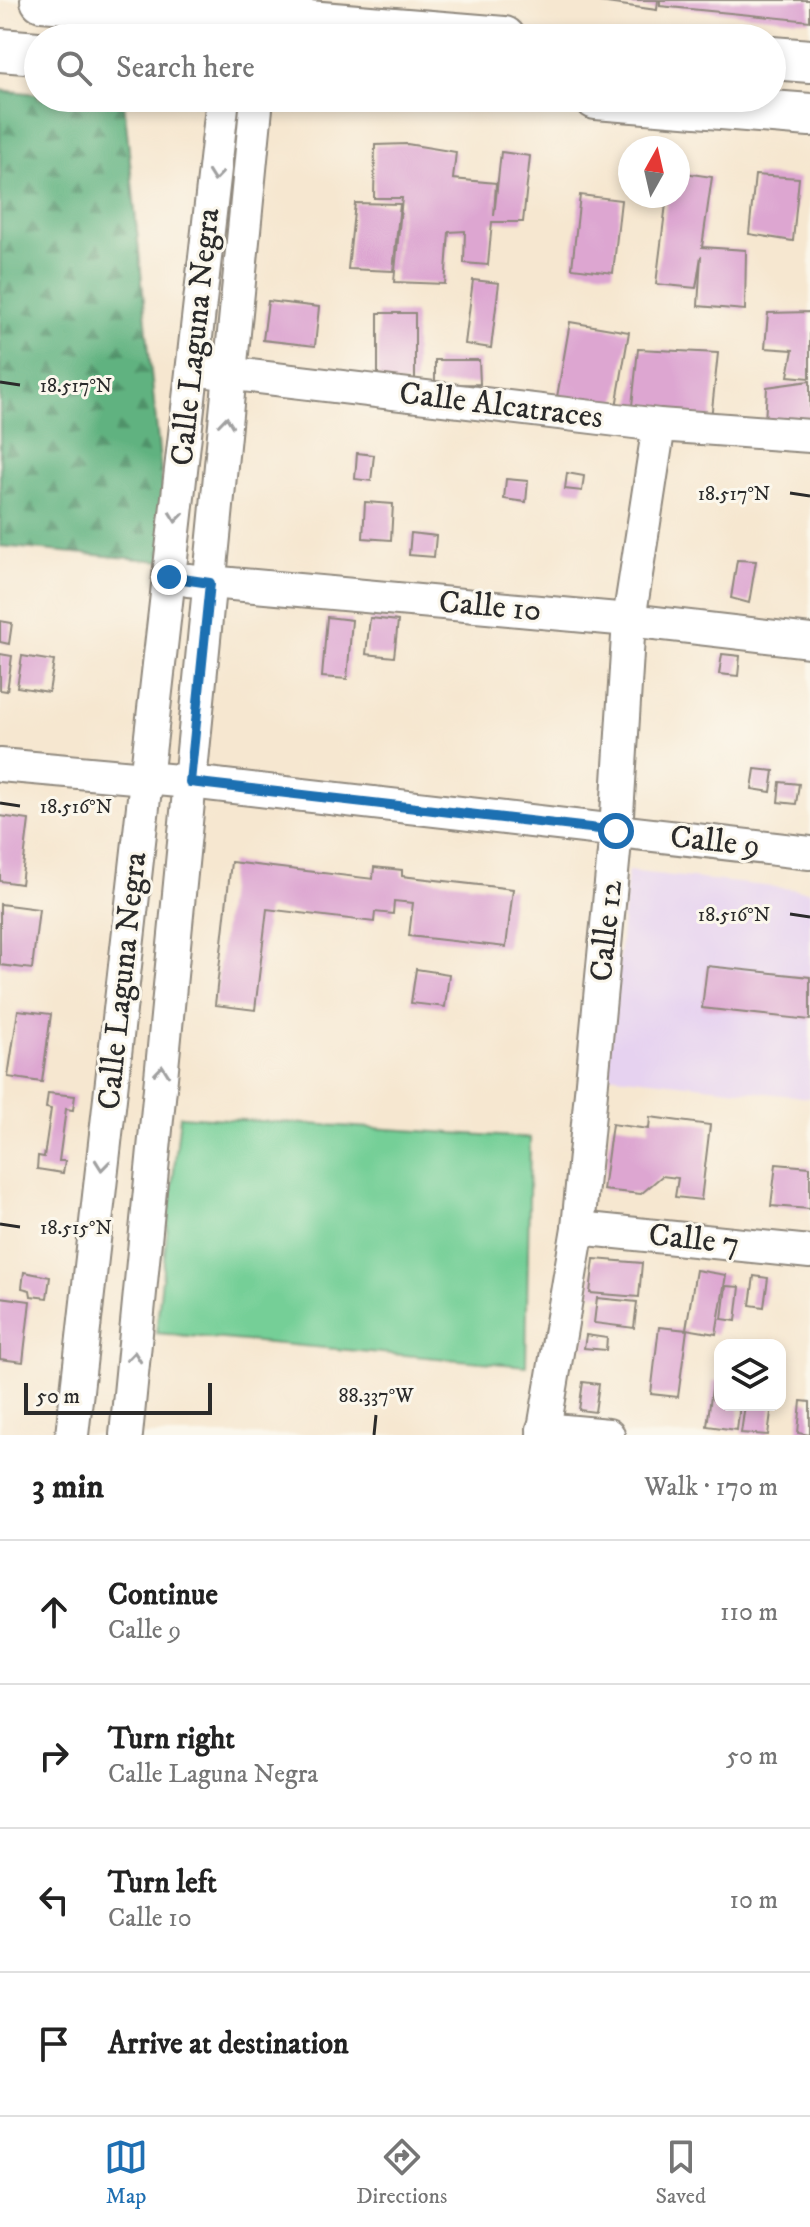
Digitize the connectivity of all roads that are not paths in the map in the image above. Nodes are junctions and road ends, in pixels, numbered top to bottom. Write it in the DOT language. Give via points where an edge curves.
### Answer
graph roads {
  1 [pos="42,0"];
  2 [pos="260,10"];
  3 [pos="382,24"];
  4 [pos="0,50"];
  5 [pos="24,52"];
  6 [pos="786,59"];
  7 [pos="810,61"];
  8 [pos="221,112"];
  9 [pos="256,112"];
  10 [pos="772,112"];
  11 [pos="810,115"];
  12 [pos="193,370"];
  13 [pos="230,373"];
  14 [pos="659,425"];
  15 [pos="810,436"];
  16 [pos="169,577"];
  17 [pos="210,583"];
  18 [pos="629,620"];
  19 [pos="810,641"];
  20 [pos="0,765"];
  21 [pos="146,778"];
  22 [pos="190,782"];
  23 [pos="616,831"];
  24 [pos="810,853"];
  25 [pos="108,1114"];
  26 [pos="157,1120"];
  27 [pos="578,1228"];
  28 [pos="810,1252"];
  29 [pos="543,1432"];
  30 [pos="72,1435"];
  31 [pos="126,1435"];
  32 [pos="608,1435"];
  1 -- 2 [label="main road"];
  2 -- 3 [label="main road"];
  4 -- 5 [label="main road"];
  6 -- 7 [label="main road"];
  8 -- 12 [label="street, Calle Laguna Negra, one-way"];
  9 -- 13 [label="street, Calle Laguna Negra"];
  10 -- 11 [label="main road"];
  12 -- 13 [label="street, Calle Alcatraces"];
  12 -- 16 [label="street, Calle Laguna Negra, one-way"];
  13 -- 14 [label="street, Calle Alcatraces"];
  17 -- 13 [label="street, Calle Laguna Negra, one-way"];
  14 -- 15 [label="street, Calle Alcatraces"];
  14 -- 18 [label="street, Calle 12"];
  16 -- 17 [label="street, Calle 10"];
  16 -- 21 [label="street, Calle Laguna Negra"];
  17 -- 18 [label="street, Calle 10"];
  17 -- 22 [label="street, Calle Laguna Negra"];
  18 -- 19 [label="street, Calle 10"];
  18 -- 23 [label="street, Calle 12"];
  20 -- 21 [label="street, Calle 9"];
  21 -- 22 [label="street, Calle 9"];
  21 -- 25 [label="street, Calle Laguna Negra"];
  22 -- 23 [label="street, Calle 9"];
  26 -- 22 [label="street, Calle Laguna Negra, one-way"];
  23 -- 24 [label="street, Calle 9"];
  23 -- 27 [label="street, Calle 12"];
  25 -- 26 [label="street"];
  25 -- 30 [label="street, Calle Laguna Negra, one-way"];
  31 -- 26 [label="street, Calle Laguna Negra, one-way"];
  27 -- 28 [label="street, Calle 7"];
  27 -- 29 [label="street, Calle 12"];
  29 -- 32 [label="street"];
}
